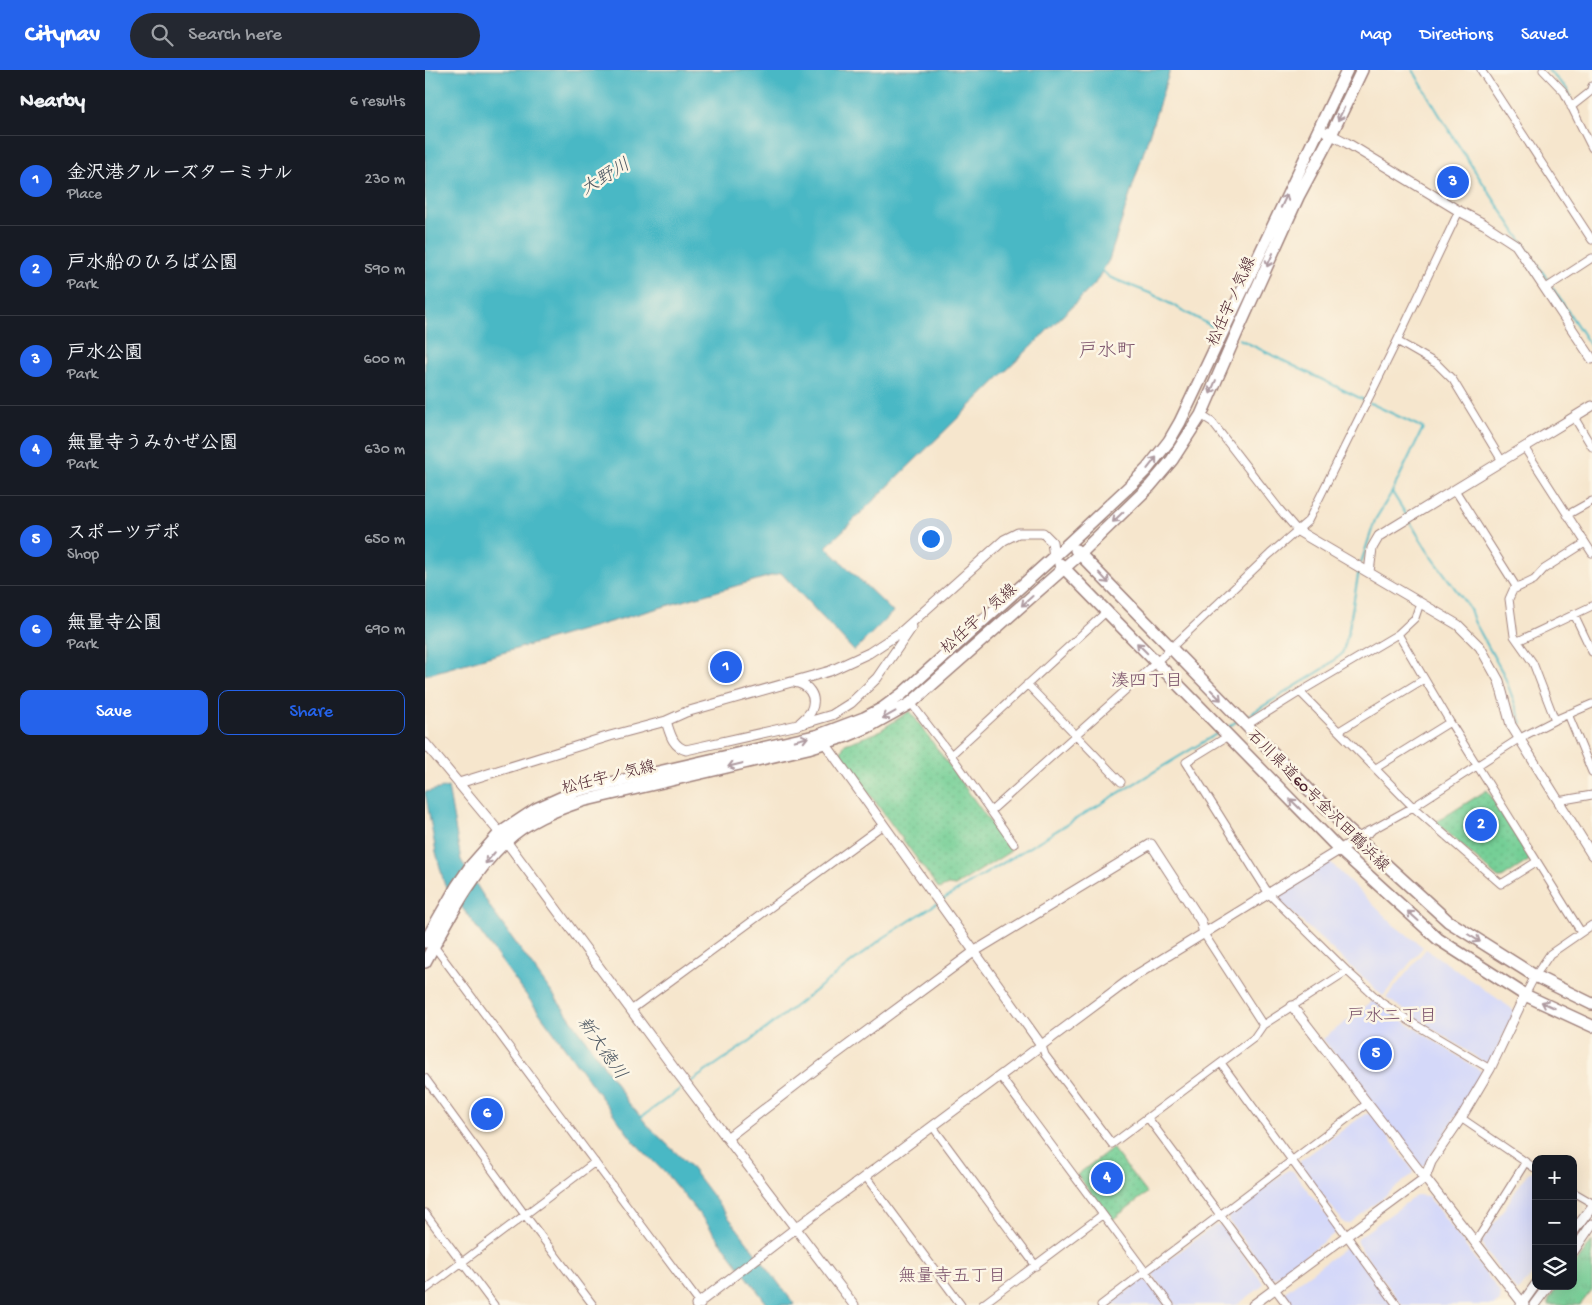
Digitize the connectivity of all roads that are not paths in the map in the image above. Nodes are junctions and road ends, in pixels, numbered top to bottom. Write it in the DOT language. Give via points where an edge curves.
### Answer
graph roads {
  1 [pos="1347,70"];
  2 [pos="1362,70"];
  3 [pos="1481,70"];
  4 [pos="1543,70"];
  5 [pos="1592,86"];
  6 [pos="1573,105"];
  7 [pos="1319,129"];
  8 [pos="1331,135"];
  9 [pos="1592,148"];
  10 [pos="1459,211"];
  11 [pos="1592,240"];
  12 [pos="1592,258"];
  13 [pos="1547,288"];
  14 [pos="1397,341"];
  15 [pos="1592,358"];
  16 [pos="1592,406"];
  17 [pos="1201,415"];
  18 [pos="1574,417"];
  19 [pos="1525,447"];
  20 [pos="1592,447"];
  21 [pos="1502,461"];
  22 [pos="1455,490"];
  23 [pos="1592,501"];
  24 [pos="1567,515"];
  25 [pos="1298,531"];
  26 [pos="1052,542"];
  27 [pos="1069,543"];
  28 [pos="1585,543"];
  29 [pos="1592,553"];
  30 [pos="1080,554"];
  31 [pos="1054,557"];
  32 [pos="1063,568"];
  33 [pos="1369,572"];
  34 [pos="1517,588"];
  35 [pos="1420,603"];
  36 [pos="1592,606"];
  37 [pos="1106,612"];
  38 [pos="1574,614"];
  39 [pos="921,615"];
  40 [pos="1398,634"];
  41 [pos="1518,641"];
  42 [pos="1170,649"];
  43 [pos="1592,652"];
  44 [pos="1156,662"];
  45 [pos="1424,679"];
  46 [pos="791,682"];
  47 [pos="1027,684"];
  48 [pos="1300,692"];
  49 [pos="911,703"];
  50 [pos="1592,704"];
  51 [pos="1568,714"];
  52 [pos="1555,720"];
  53 [pos="666,721"];
  54 [pos="1450,722"];
  55 [pos="799,725"];
  56 [pos="1247,725"];
  57 [pos="1339,731"];
  58 [pos="1075,736"];
  59 [pos="1228,736"];
  60 [pos="1520,738"];
  61 [pos="822,739"];
  62 [pos="425,742"];
  63 [pos="951,755"];
  64 [pos="1590,759"];
  65 [pos="1477,766"];
  66 [pos="1375,768"];
  67 [pos="1592,772"];
  68 [pos="1121,782"];
  69 [pos="459,783"];
  70 [pos="1592,795"];
  71 [pos="1559,801"];
  72 [pos="1413,807"];
  73 [pos="991,811"];
  74 [pos="883,826"];
  75 [pos="1370,831"];
  76 [pos="503,837"];
  77 [pos="1356,838"];
  78 [pos="1014,844"];
  79 [pos="1339,849"];
  80 [pos="1592,855"];
  81 [pos="1536,862"];
  82 [pos="1269,894"];
  83 [pos="1592,925"];
  84 [pos="1581,932"];
  85 [pos="1205,934"];
  86 [pos="429,944"];
  87 [pos="975,951"];
  88 [pos="425,962"];
  89 [pos="1347,971"];
  90 [pos="1535,976"];
  91 [pos="1525,995"];
  92 [pos="1592,1004"];
  93 [pos="1291,1006"];
  94 [pos="631,1010"];
  95 [pos="1263,1025"];
  96 [pos="1592,1026"];
  97 [pos="1042,1046"];
  98 [pos="1221,1063"];
  99 [pos="1489,1069"];
  100 [pos="999,1076"];
  101 [pos="425,1078"];
  102 [pos="1368,1103"];
  103 [pos="1147,1118"];
  104 [pos="1461,1118"];
  105 [pos="933,1127"];
  106 [pos="727,1138"];
  107 [pos="1292,1160"];
  108 [pos="595,1162"];
  109 [pos="1525,1163"];
  110 [pos="1532,1167"];
  111 [pos="865,1176"];
  112 [pos="1425,1178"];
  113 [pos="1577,1195"];
  114 [pos="1592,1205"];
  115 [pos="425,1213"];
  116 [pos="525,1215"];
  117 [pos="1102,1215"];
  118 [pos="1220,1216"];
  119 [pos="1592,1224"];
  120 [pos="1577,1226"];
  121 [pos="796,1228"];
  122 [pos="1346,1235"];
  123 [pos="1475,1243"];
  124 [pos="1577,1246"];
  125 [pos="461,1262"];
  126 [pos="1036,1266"];
  127 [pos="1145,1272"];
  128 [pos="1275,1288"];
  129 [pos="425,1290"];
  130 [pos="1532,1290"];
  131 [pos="1545,1290"];
  132 [pos="699,1304"];
  133 [pos="1522,1304"];
  134 [pos="494,1305"];
  135 [pos="593,1305"];
  136 [pos="854,1305"];
  137 [pos="961,1305"];
  138 [pos="981,1305"];
  139 [pos="1101,1305"];
  140 [pos="1170,1305"];
  141 [pos="1253,1305"];
  142 [pos="1287,1305"];
  143 [pos="1397,1305"];
  144 [pos="1534,1305"];
  1 -- 7 [label="main road, 松任宇ノ気線"];
  2 -- 8 [label="main road, 松任宇ノ気線, one-way"];
  3 -- 11 [label="street"];
  4 -- 6 [label="street"];
  5 -- 6 [label="street" via="1590,92"];
  6 -- 9 [label="street"];
  7 -- 8 [label="street"];
  27 -- 7 [label="main road, 松任宇ノ気線, one-way" via="1141,476 1169,441"];
  8 -- 10 [label="street"];
  8 -- 17 [label="main road, 松任宇ノ気線, one-way" via="1298,196"];
  10 -- 13 [label="street" via="1516,245"];
  10 -- 14 [label="street"];
  12 -- 13 [label="street"];
  13 -- 15 [label="street"];
  14 -- 21 [label="street" via="1437,364 1453,380"];
  14 -- 25 [label="street" via="1308,522"];
  16 -- 18 [label="street"];
  17 -- 25 [label="street" via="1212,422"];
  17 -- 30 [label="main road, 松任宇ノ気線, one-way" via="1172,460 1150,486"];
  18 -- 19 [label="street"];
  18 -- 20 [label="street"];
  19 -- 21 [label="street"];
  19 -- 24 [label="street"];
  21 -- 22 [label="street"];
  22 -- 33 [label="street" via="1379,536 1372,548"];
  22 -- 34 [label="street"];
  23 -- 24 [label="street"];
  24 -- 28 [label="street"];
  25 -- 33 [label="street"];
  25 -- 42 [label="street"];
  26 -- 27 [label="street"];
  26 -- 31 [label="street"];
  26 -- 39 [label="street" via="1043,533 1019,533 1004,540"];
  27 -- 30 [label="main road, 石川県道60号金沢田鶴浜線"];
  27 -- 31 [label="main road, 松任宇ノ気線"];
  28 -- 29 [label="street"];
  28 -- 34 [label="street" via="1544,568 1535,580"];
  30 -- 32 [label="main road, 松任宇ノ気線"];
  30 -- 42 [label="main road, 石川県道60号金沢田鶴浜線, one-way"];
  31 -- 32 [label="main road, 石川県道60号金沢田鶴浜線"];
  31 -- 61 [label="main road, 松任宇ノ気線" via="902,694 883,708"];
  32 -- 37 [label="main road, 石川県道60号金沢田鶴浜線"];
  32 -- 49 [label="main road, 松任宇ノ気線, one-way"];
  33 -- 35 [label="street"];
  34 -- 41 [label="street" via="1509,599 1514,636"];
  35 -- 40 [label="street" via="1415,618"];
  35 -- 60 [label="street" via="1458,625 1480,647 1499,681 1511,725"];
  36 -- 38 [label="street"];
  44 -- 37 [label="main road, 石川県道60号金沢田鶴浜線, one-way"];
  37 -- 47 [label="street"];
  38 -- 41 [label="street"];
  38 -- 43 [label="street"];
  39 -- 46 [label="street" via="869,653 830,671"];
  39 -- 55 [label="street" via="865,691 832,715"];
  40 -- 45 [label="street"];
  40 -- 48 [label="street"];
  41 -- 52 [label="street" via="1533,663"];
  42 -- 44 [label="street"];
  42 -- 56 [label="main road, 石川県道60号金沢田鶴浜線, one-way"];
  44 -- 58 [label="street"];
  44 -- 59 [label="main road, 石川県道60号金沢田鶴浜線"];
  45 -- 54 [label="street"];
  45 -- 57 [label="street"];
  46 -- 53 [label="street" via="686,712"];
  46 -- 55 [label="street" via="802,683 814,700 811,712"];
  47 -- 58 [label="street"];
  47 -- 63 [label="street"];
  48 -- 56 [label="street"];
  48 -- 57 [label="street"];
  49 -- 61 [label="main road, 松任宇ノ気線, one-way" via="869,727"];
  49 -- 63 [label="street"];
  50 -- 51 [label="street"];
  51 -- 52 [label="street"];
  51 -- 64 [label="street"];
  52 -- 60 [label="street"];
  53 -- 55 [label="street" via="673,742 686,750"];
  53 -- 69 [label="street"];
  54 -- 65 [label="street"];
  54 -- 66 [label="street"];
  56 -- 77 [label="main road, 石川県道60号金沢田鶴浜線"];
  57 -- 66 [label="street"];
  58 -- 68 [label="street"];
  58 -- 73 [label="street"];
  79 -- 59 [label="main road, 石川県道60号金沢田鶴浜線, one-way"];
  59 -- 82 [label="street" via="1186,762"];
  60 -- 65 [label="street"];
  60 -- 71 [label="street"];
  61 -- 74 [label="street"];
  61 -- 76 [label="main road, 松任宇ノ気線" via="576,791 536,809"];
  62 -- 69 [label="street"];
  63 -- 73 [label="street"];
  64 -- 67 [label="street"];
  65 -- 72 [label="street"];
  65 -- 81 [label="street"];
  66 -- 72 [label="street"];
  69 -- 76 [label="street"];
  70 -- 71 [label="street"];
  71 -- 80 [label="street"];
  72 -- 75 [label="street"];
  72 -- 81 [label="street" via="1501,884"];
  73 -- 78 [label="street"];
  74 -- 87 [label="street"];
  74 -- 94 [label="street"];
  75 -- 77 [label="street"];
  76 -- 86 [label="main road, 松任宇ノ気線" via="473,871"];
  76 -- 94 [label="street"];
  77 -- 79 [label="street"];
  77 -- 90 [label="main road, 石川県道60号金沢田鶴浜線, one-way" via="1447,921"];
  79 -- 82 [label="street"];
  91 -- 79 [label="main road, 石川県道60号金沢田鶴浜線, one-way" via="1438,939"];
  81 -- 84 [label="street"];
  82 -- 85 [label="street"];
  82 -- 89 [label="street"];
  83 -- 84 [label="street"];
  84 -- 90 [label="street" via="1551,954"];
  85 -- 87 [label="street" via="1201,921 1151,844"];
  85 -- 95 [label="street"];
  85 -- 97 [label="street" via="1133,977"];
  86 -- 88 [label="main road, 松任宇ノ気線"];
  86 -- 108 [label="street"];
  87 -- 97 [label="street"];
  87 -- 106 [label="street"];
  89 -- 93 [label="street"];
  89 -- 99 [label="street" via="1382,1003"];
  90 -- 91 [label="street"];
  90 -- 92 [label="main road, 石川県道60号金沢田鶴浜線"];
  96 -- 91 [label="main road, 石川県道60号金沢田鶴浜線, one-way"];
  91 -- 99 [label="street"];
  93 -- 95 [label="street"];
  93 -- 102 [label="street"];
  94 -- 106 [label="street"];
  95 -- 98 [label="street" via="1254,1038"];
  97 -- 100 [label="street"];
  97 -- 103 [label="street" via="1045,1055 1111,1144"];
  98 -- 103 [label="street"];
  98 -- 107 [label="street"];
  99 -- 104 [label="street"];
  100 -- 105 [label="street"];
  100 -- 117 [label="street"];
  101 -- 116 [label="street"];
  102 -- 107 [label="street"];
  102 -- 112 [label="street"];
  103 -- 118 [label="street"];
  104 -- 109 [label="street"];
  104 -- 112 [label="street" via="1431,1162"];
  105 -- 111 [label="street"];
  105 -- 126 [label="street"];
  106 -- 121 [label="street"];
  107 -- 118 [label="street"];
  107 -- 122 [label="street"];
  108 -- 116 [label="street"];
  108 -- 132 [label="street"];
  109 -- 110 [label="street"];
  109 -- 123 [label="street"];
  111 -- 121 [label="street"];
  111 -- 137 [label="street"];
  112 -- 122 [label="street"];
  112 -- 123 [label="street"];
  113 -- 114 [label="street"];
  114 -- 120 [label="street"];
  115 -- 125 [label="street"];
  116 -- 125 [label="street"];
  116 -- 135 [label="street"];
  117 -- 126 [label="street"];
  117 -- 127 [label="street"];
  118 -- 127 [label="street"];
  118 -- 128 [label="street"];
  119 -- 124 [label="street"];
  121 -- 132 [label="street"];
  121 -- 136 [label="street"];
  122 -- 128 [label="street"];
  122 -- 143 [label="street"];
  123 -- 133 [label="street"];
  125 -- 129 [label="street"];
  125 -- 134 [label="street"];
  126 -- 138 [label="street"];
  127 -- 139 [label="street"];
  127 -- 140 [label="street"];
  128 -- 141 [label="street"];
  128 -- 142 [label="street"];
  130 -- 133 [label="street"];
  131 -- 144 [label="street"];
}
